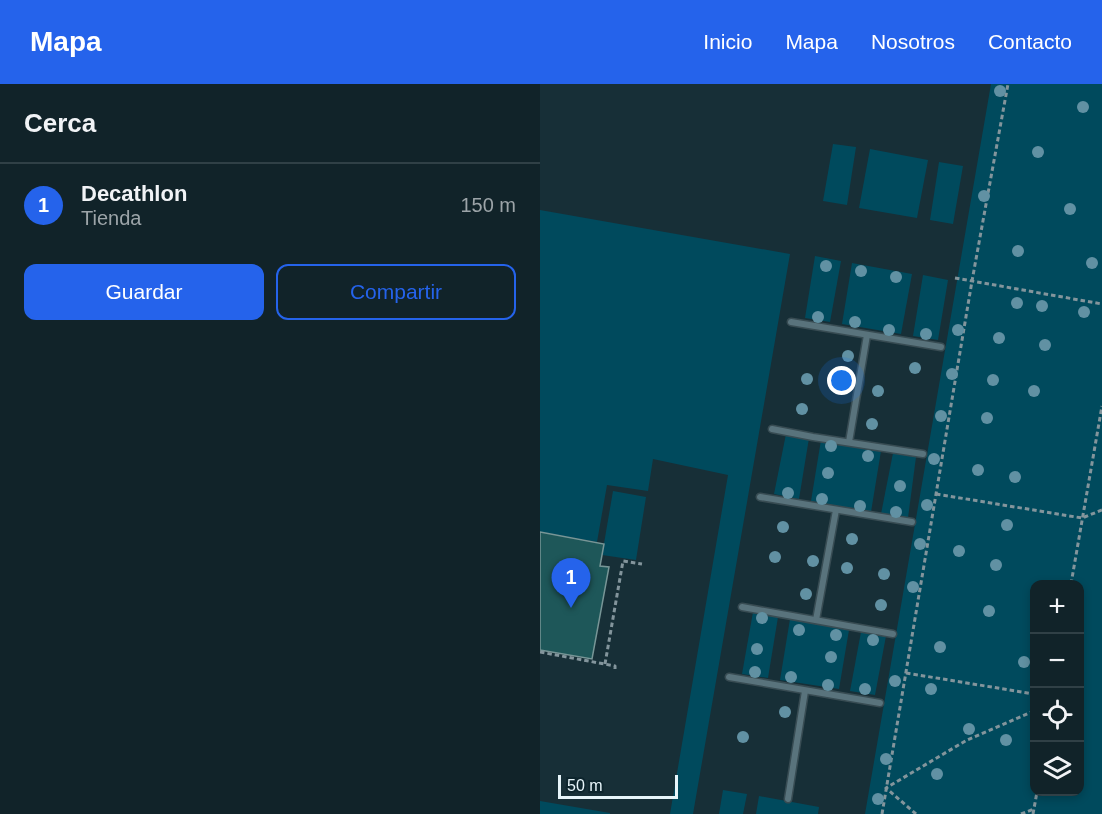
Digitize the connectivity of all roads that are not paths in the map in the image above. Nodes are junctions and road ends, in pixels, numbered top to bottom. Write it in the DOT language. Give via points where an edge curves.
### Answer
graph roads {
  1 [pos="791,322"];
  2 [pos="867,335"];
  3 [pos="941,347"];
  4 [pos="772,429"];
  5 [pos="849,442"];
  6 [pos="922,454"];
  7 [pos="760,497"];
  8 [pos="836,510"];
  9 [pos="912,522"];
  10 [pos="741,607"];
  11 [pos="816,620"];
  12 [pos="893,634"];
  13 [pos="729,677"];
  14 [pos="805,691"];
  15 [pos="880,703"];
  16 [pos="788,799"];
  1 -- 2 [label="lane"];
  2 -- 3 [label="lane"];
  2 -- 5 [label="lane"];
  4 -- 5 [label="lane"];
  5 -- 6 [label="lane"];
  7 -- 8 [label="lane"];
  8 -- 9 [label="lane"];
  8 -- 11 [label="lane"];
  10 -- 11 [label="lane"];
  11 -- 12 [label="lane"];
  13 -- 14 [label="lane"];
  14 -- 15 [label="lane"];
  14 -- 16 [label="lane"];
}
